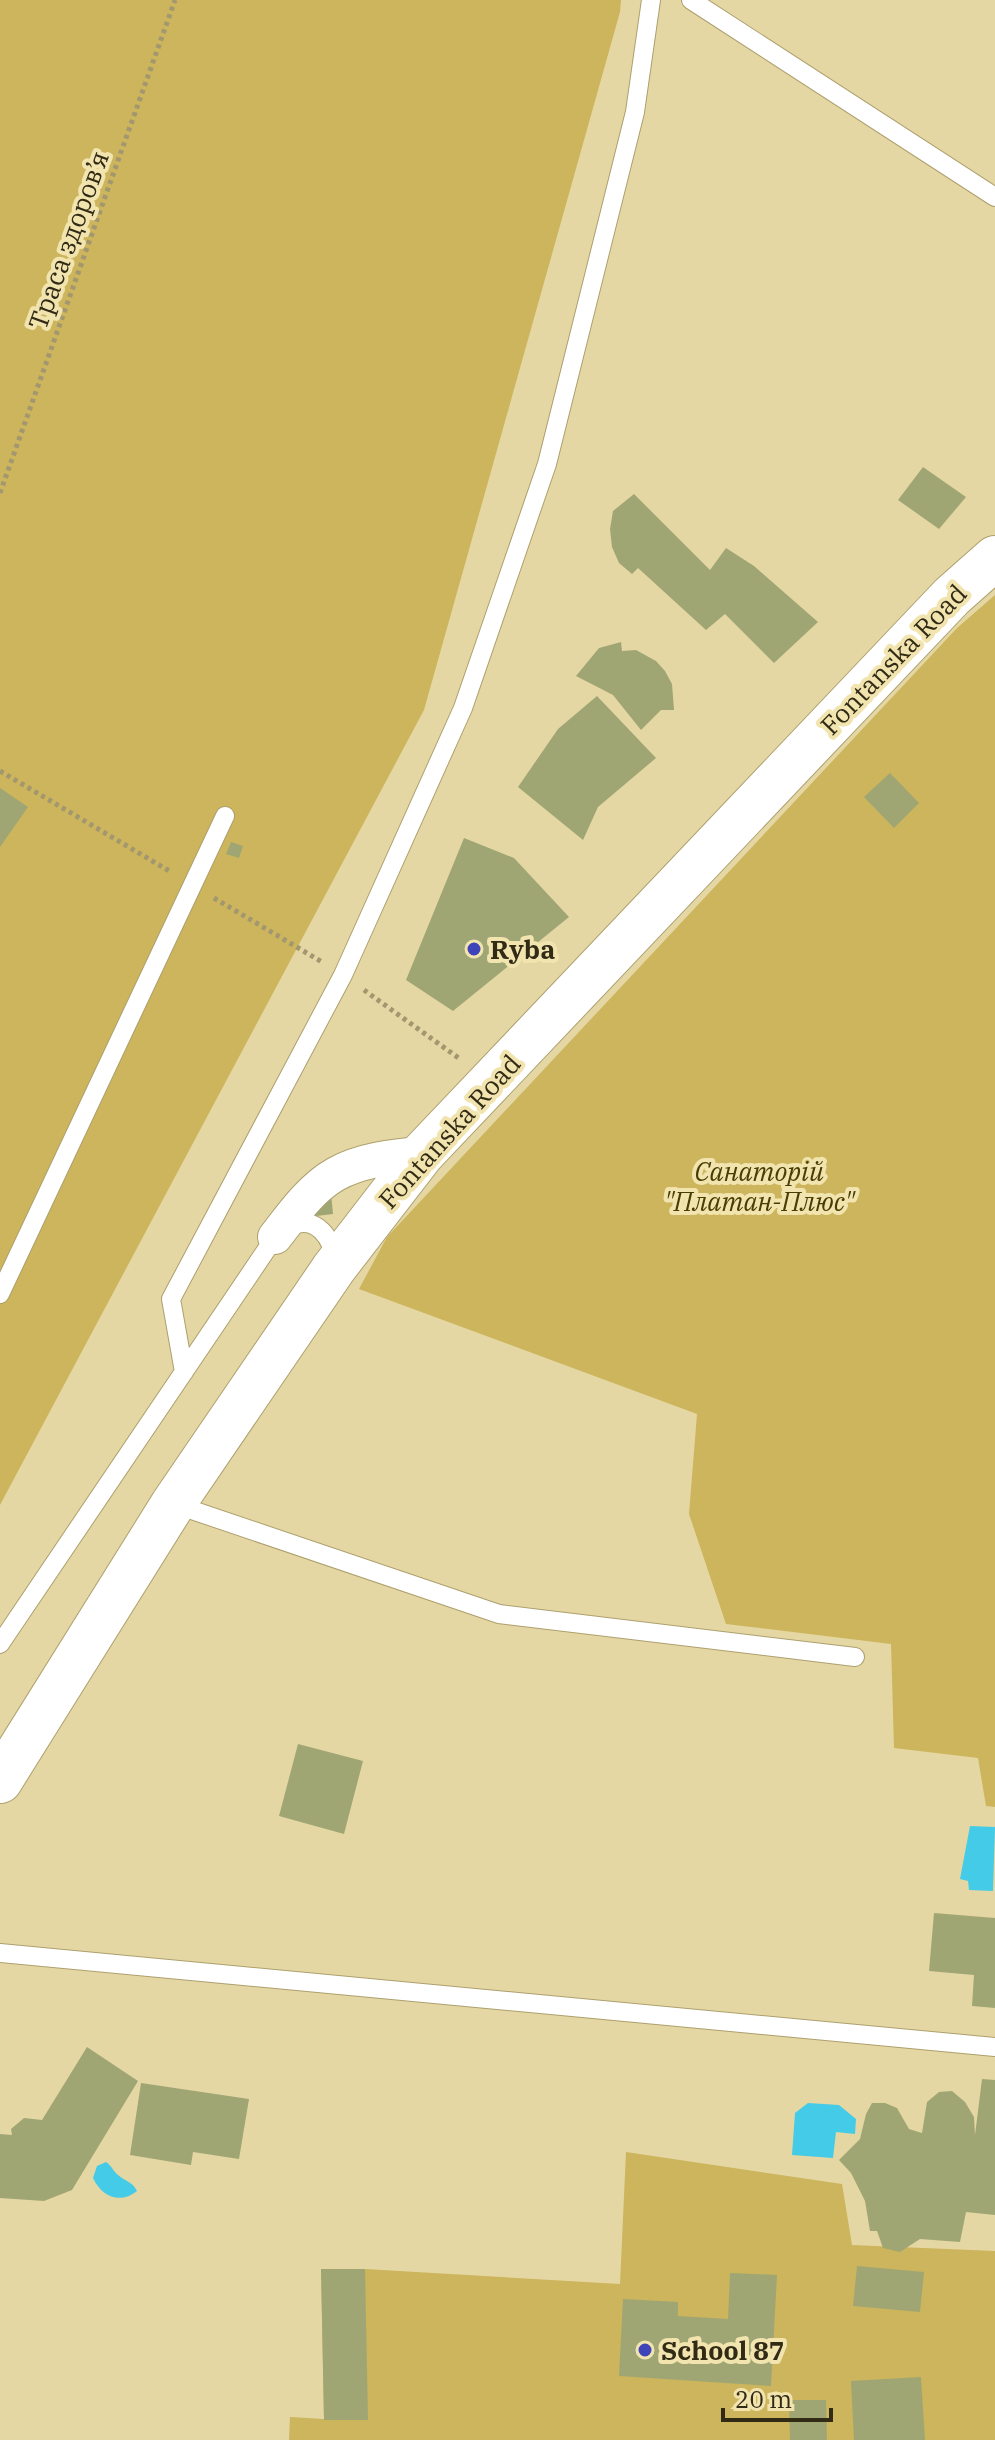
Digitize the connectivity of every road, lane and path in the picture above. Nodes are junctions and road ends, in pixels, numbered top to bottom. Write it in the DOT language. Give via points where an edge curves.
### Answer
graph roads {
  1 [pos="175,0"];
  2 [pos="651,0"];
  3 [pos="691,0"];
  4 [pos="995,197"];
  5 [pos="0,493"];
  6 [pos="995,558"];
  7 [pos="0,771"];
  8 [pos="37,792"];
  9 [pos="225,816"];
  10 [pos="343,975"];
  11 [pos="491,1082"];
  12 [pos="422,1154"];
  13 [pos="275,1237"];
  14 [pos="334,1268"];
  15 [pos="0,1294"];
  16 [pos="184,1372"];
  17 [pos="173,1504"];
  18 [pos="0,1644"];
  19 [pos="855,1657"];
  20 [pos="0,1781"];
  21 [pos="0,1953"];
  22 [pos="995,2047"];
  1 -- 5 [label="path, Траса здоров’я"];
  2 -- 10 [label="lane" via="635,112 547,464 463,708"];
  3 -- 4 [label="lane"];
  6 -- 11 [label="main road, Fontanska Road" via="941,607"];
  7 -- 8 [label="path"];
  9 -- 15 [label="lane"];
  10 -- 11 [label="path"];
  10 -- 16 [label="lane" via="171,1299"];
  11 -- 12 [label="main road, Fontanska Road"];
  12 -- 13 [label="street" via="394,1156 335,1174 302,1202"];
  12 -- 14 [label="main road, Fontanska Road"];
  13 -- 14 [label="lane" via="294,1224 309,1224 326,1233"];
  13 -- 16 [label="lane"];
  14 -- 17 [label="main road, Fontanska Road"];
  16 -- 18 [label="lane"];
  17 -- 19 [label="lane" via="499,1614"];
  17 -- 20 [label="main road, Fontanska Road"];
  21 -- 22 [label="lane"];
}
